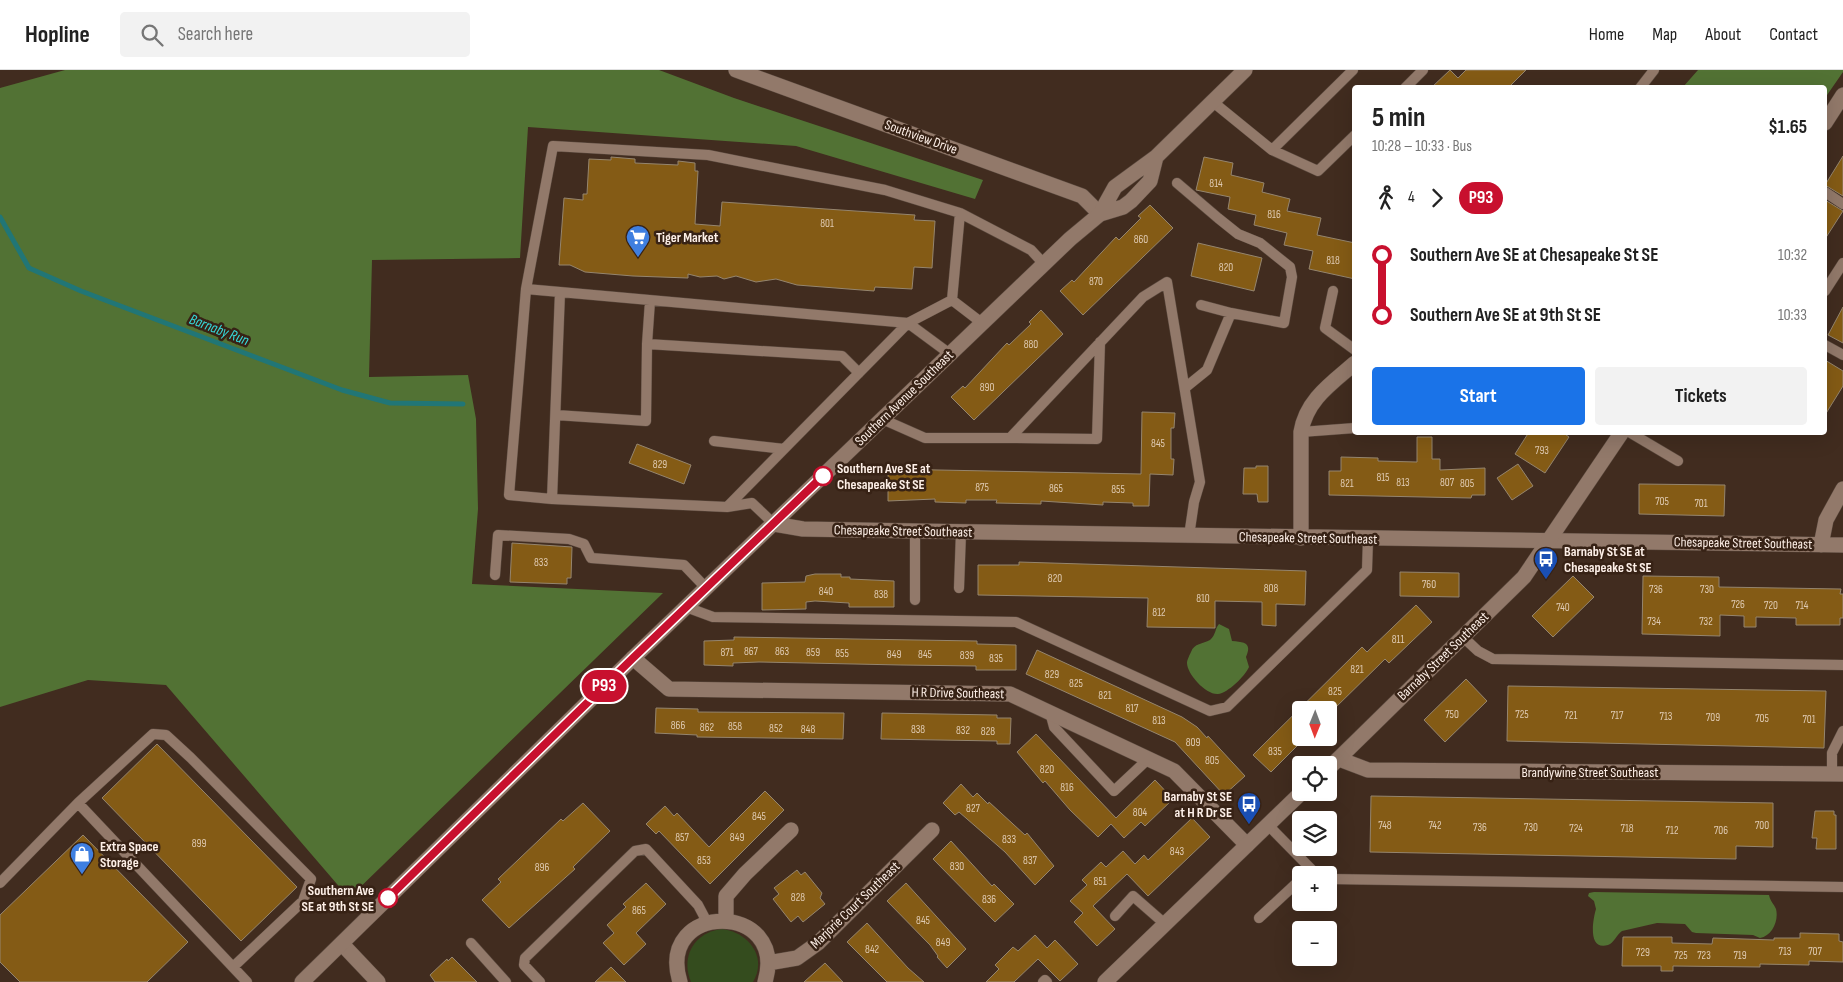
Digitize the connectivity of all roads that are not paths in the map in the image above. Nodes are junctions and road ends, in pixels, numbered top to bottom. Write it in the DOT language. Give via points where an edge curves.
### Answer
graph roads {
  1 [pos="736,70"];
  2 [pos="1246,70"];
  3 [pos="1353,70"];
  4 [pos="1423,70"];
  5 [pos="1654,70"];
  6 [pos="1408,85"];
  7 [pos="1642,85"];
  8 [pos="1843,96"];
  9 [pos="1213,102"];
  10 [pos="1827,120"];
  11 [pos="1352,138"];
  12 [pos="1272,150"];
  13 [pos="1156,156"];
  14 [pos="1177,183"];
  15 [pos="1827,193"];
  16 [pos="1843,204"];
  17 [pos="960,214"];
  18 [pos="1100,214"];
  19 [pos="1843,263"];
  20 [pos="1044,264"];
  21 [pos="1839,277"];
  22 [pos="526,289"];
  23 [pos="1827,289"];
  24 [pos="1333,291"];
  25 [pos="560,292"];
  26 [pos="650,300"];
  27 [pos="952,300"];
  28 [pos="1201,305"];
  29 [pos="1231,313"];
  30 [pos="908,323"];
  31 [pos="982,324"];
  32 [pos="1100,342"];
  33 [pos="647,344"];
  34 [pos="1827,346"];
  35 [pos="1352,348"];
  36 [pos="950,354"];
  37 [pos="1843,355"];
  38 [pos="1352,366"];
  39 [pos="859,373"];
  40 [pos="1186,387"];
  41 [pos="556,415"];
  42 [pos="882,419"];
  43 [pos="1352,428"];
  44 [pos="1301,432"];
  45 [pos="1620,435"];
  46 [pos="1634,435"];
  47 [pos="1010,438"];
  48 [pos="714,442"];
  49 [pos="784,449"];
  50 [pos="1678,461"];
  51 [pos="1843,489"];
  52 [pos="552,498"];
  53 [pos="727,507"];
  54 [pos="774,524"];
  55 [pos="915,531"];
  56 [pos="960,532"];
  57 [pos="1188,536"];
  58 [pos="1300,538"];
  59 [pos="1368,538"];
  60 [pos="1552,539"];
  61 [pos="1821,545"];
  62 [pos="1843,545"];
  63 [pos="495,575"];
  64 [pos="959,588"];
  65 [pos="707,589"];
  66 [pos="914,600"];
  67 [pos="686,607"];
  68 [pos="1463,637"];
  69 [pos="633,658"];
  70 [pos="1843,665"];
  71 [pos="1050,712"];
  72 [pos="1843,731"];
  73 [pos="1148,759"];
  74 [pos="1337,760"];
  75 [pos="1337,764"];
  76 [pos="1838,774"];
  77 [pos="1293,801"];
  78 [pos="78,803"];
  79 [pos="1268,825"];
  80 [pos="791,830"];
  81 [pos="932,830"];
  82 [pos="1247,845"];
  83 [pos="1306,866"];
  84 [pos="1337,879"];
  85 [pos="0,883"];
  86 [pos="1292,887"];
  87 [pos="1843,888"];
  88 [pos="1115,916"];
  89 [pos="1259,918"];
  90 [pos="726,920"];
  91 [pos="707,922"];
  92 [pos="1165,924"];
  93 [pos="471,943"];
  94 [pos="342,944"];
  95 [pos="768,963"];
  96 [pos="233,967"];
  97 [pos="1110,981"];
  98 [pos="247,982"];
  99 [pos="302,982"];
  100 [pos="378,982"];
  101 [pos="506,982"];
  102 [pos="540,982"];
  103 [pos="680,982"];
  104 [pos="765,982"];
  105 [pos="1043,982"];
  106 [pos="1047,982"];
  1 -- 18 [label="street, Southview Drive" via="1082,196"];
  2 -- 9 [label="street, Southern Avenue Southeast"];
  3 -- 12 [label="lane"];
  4 -- 6 [label="lane"];
  5 -- 7 [label="lane"];
  8 -- 10 [label="street"];
  9 -- 12 [label="lane"];
  9 -- 13 [label="street, Southern Avenue Southeast"];
  11 -- 12 [label="lane" via="1318,171"];
  13 -- 18 [label="street, Southern Avenue Southeast" via="1115,186"];
  13 -- 18 [label="street, Southern Avenue Southeast" via="1150,181 1131,201"];
  14 -- 29 [label="lane" via="1238,234 1260,243 1290,267 1292,277 1284,323"];
  15 -- 16 [label="lane"];
  17 -- 20 [label="lane" via="1031,250"];
  17 -- 22 [label="lane" via="885,190 708,155 553,146"];
  17 -- 27 [label="lane"];
  18 -- 20 [label="street, Southern Avenue Southeast"];
  19 -- 21 [label="lane"];
  20 -- 31 [label="street, Southern Avenue Southeast"];
  21 -- 23 [label="lane"];
  22 -- 25 [label="lane"];
  22 -- 52 [label="lane" via="509,495"];
  24 -- 35 [label="lane" via="1325,328"];
  25 -- 26 [label="lane"];
  25 -- 41 [label="lane"];
  26 -- 30 [label="lane"];
  26 -- 33 [label="lane"];
  27 -- 30 [label="lane"];
  27 -- 31 [label="lane"];
  28 -- 29 [label="lane"];
  29 -- 40 [label="lane" via="1206,370"];
  30 -- 36 [label="lane"];
  30 -- 39 [label="lane"];
  31 -- 36 [label="street, Southern Avenue Southeast"];
  32 -- 40 [label="lane" via="1143,297 1167,282"];
  32 -- 47 [label="lane"];
  32 -- 47 [label="lane" via="1097,439"];
  33 -- 39 [label="lane" via="842,356"];
  33 -- 41 [label="lane" via="646,421"];
  34 -- 37 [label="lane"];
  36 -- 42 [label="street, Southern Avenue Southeast"];
  38 -- 44 [label="street" via="1311,403"];
  39 -- 49 [label="lane"];
  40 -- 57 [label="lane" via="1200,482"];
  41 -- 52 [label="lane"];
  42 -- 47 [label="lane" via="925,438"];
  42 -- 54 [label="street, Southern Avenue Southeast"];
  43 -- 44 [label="lane"];
  44 -- 58 [label="street"];
  45 -- 60 [label="street, Barnaby Street Southeast"];
  46 -- 50 [label="lane"];
  48 -- 49 [label="lane"];
  49 -- 53 [label="lane"];
  51 -- 61 [label="street" via="1826,520"];
  52 -- 53 [label="lane"];
  53 -- 54 [label="lane" via="752,503"];
  54 -- 55 [label="street, Chesapeake Street Southeast" via="803,529"];
  54 -- 65 [label="street, Southern Avenue Southeast"];
  55 -- 56 [label="street, Chesapeake Street Southeast"];
  55 -- 66 [label="lane"];
  56 -- 57 [label="street, Chesapeake Street Southeast"];
  56 -- 64 [label="lane"];
  57 -- 58 [label="street, Chesapeake Street Southeast"];
  58 -- 59 [label="street, Chesapeake Street Southeast"];
  59 -- 60 [label="street, Chesapeake Street Southeast"];
  59 -- 67 [label="lane" via="1367,570 1227,707 1210,711 1016,622 713,617"];
  60 -- 61 [label="street, Chesapeake Street Southeast"];
  60 -- 68 [label="street, Barnaby Street Southeast" via="1524,577"];
  61 -- 62 [label="street, Chesapeake Street Southeast"];
  63 -- 65 [label="lane" via="498,535 569,539 584,544 592,558 684,565"];
  65 -- 67 [label="street, Southern Avenue Southeast"];
  67 -- 69 [label="street, Southern Avenue Southeast"];
  68 -- 70 [label="lane" via="1493,659"];
  68 -- 74 [label="street, Barnaby Street Southeast"];
  69 -- 71 [label="street, H R Drive Southeast" via="669,689 1010,694"];
  69 -- 94 [label="street, Southern Avenue Southeast"];
  71 -- 73 [label="street, H R Drive Southeast"];
  71 -- 73 [label="lane" via="1054,727 1114,791"];
  72 -- 76 [label="lane" via="1832,752"];
  73 -- 82 [label="street, H R Drive Southeast" via="1174,771"];
  75 -- 76 [label="street, Brandywine Street Southeast" via="1368,770"];
  77 -- 79 [label="street"];
  78 -- 85 [label="lane"];
  78 -- 96 [label="lane"];
  78 -- 96 [label="lane" via="153,734 166,736 192,758 310,879 303,901"];
  79 -- 82 [label="street"];
  79 -- 83 [label="lane"];
  80 -- 90 [label="street" via="726,896"];
  81 -- 95 [label="street, Marjorie Court Southeast" via="818,943 797,958"];
  82 -- 92 [label="street"];
  84 -- 87 [label="lane"];
  86 -- 89 [label="lane"];
  88 -- 92 [label="lane" via="1133,896"];
  90 -- 91 [label="street"];
  90 -- 95 [label="street" via="737,922 755,933 766,950"];
  91 -- 102 [label="lane" via="698,905 646,849 635,851 525,958 524,965"];
  91 -- 103 [label="street" via="695,928 682,944 677,958"];
  92 -- 97 [label="street"];
  93 -- 101 [label="lane"];
  94 -- 99 [label="street, Southern Avenue Southeast"];
  94 -- 100 [label="street"];
  95 -- 104 [label="street"];
  96 -- 98 [label="lane"];
  105 -- 106 [label="lane"];
}
